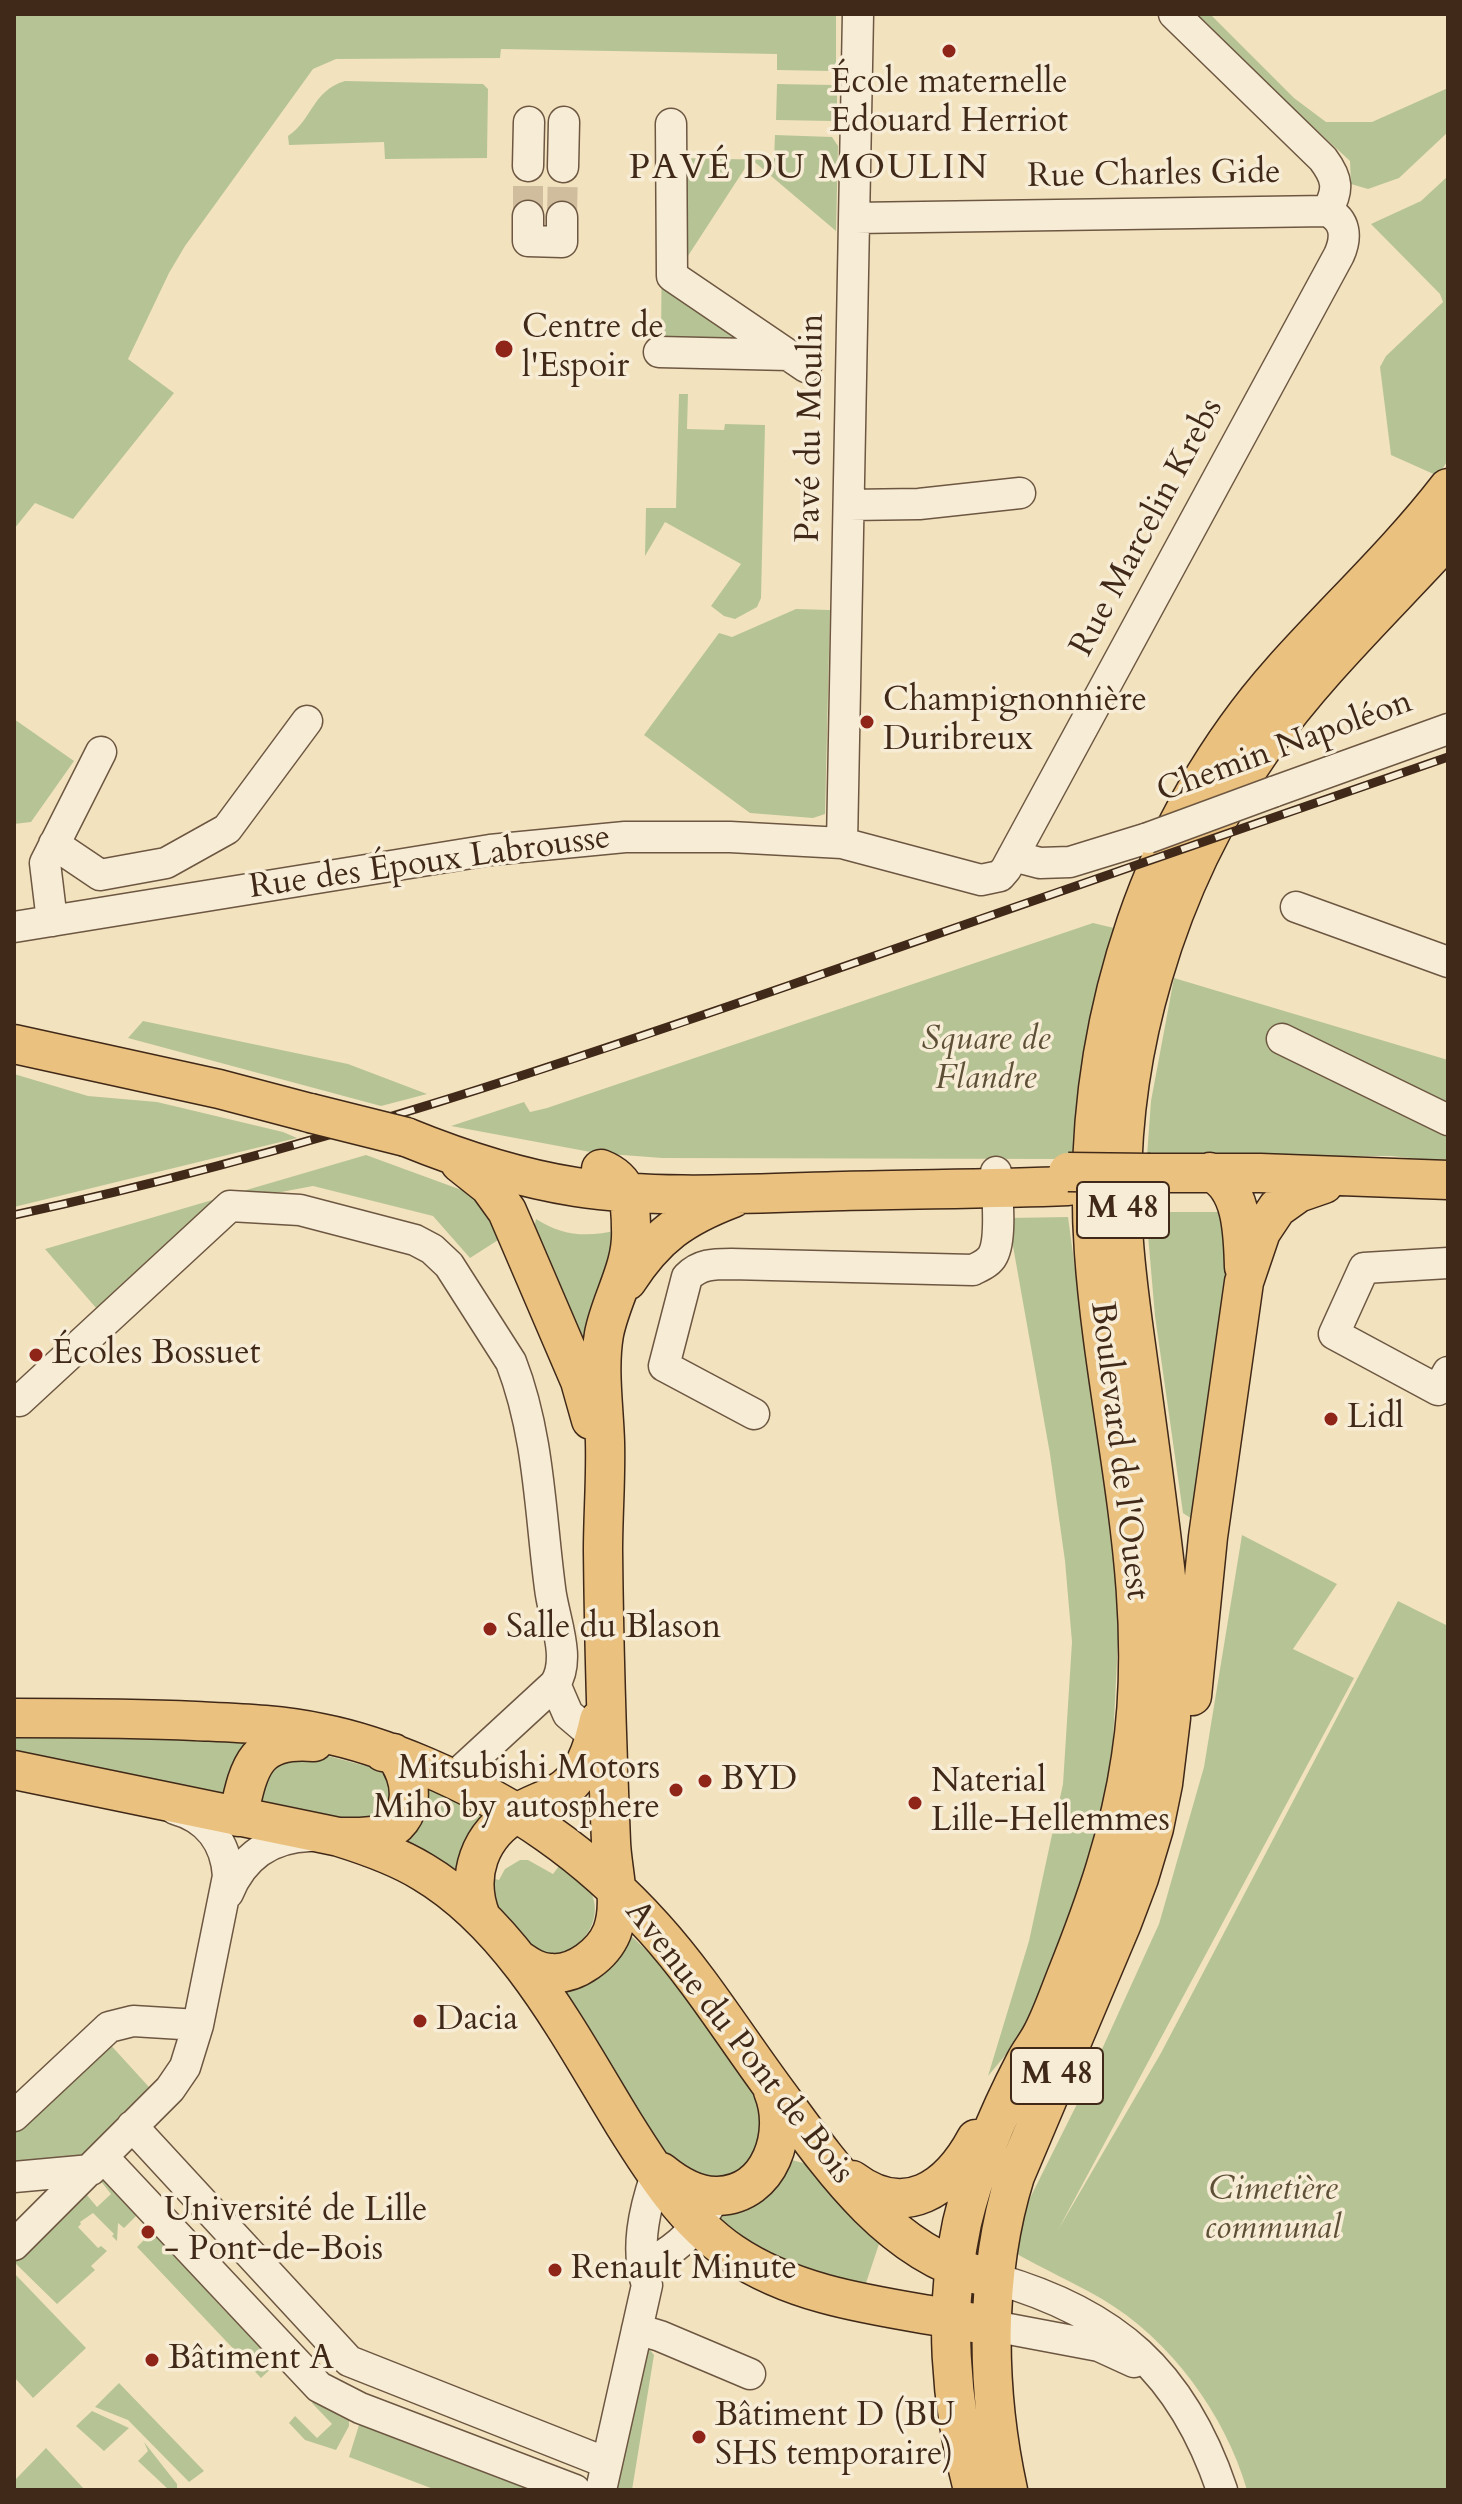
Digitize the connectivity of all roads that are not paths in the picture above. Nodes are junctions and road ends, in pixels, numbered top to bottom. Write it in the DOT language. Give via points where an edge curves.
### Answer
graph roads {
  1 [pos="858,14"];
  2 [pos="1174,14"];
  3 [pos="529,122"];
  4 [pos="564,122"];
  5 [pos="671,124"];
  6 [pos="528,166"];
  7 [pos="563,167"];
  8 [pos="528,216"];
  9 [pos="562,217"];
  10 [pos="855,218"];
  11 [pos="1336,223"];
  12 [pos="659,352"];
  13 [pos="795,365"];
  14 [pos="851,367"];
  15 [pos="1448,488"];
  16 [pos="1020,493"];
  17 [pos="849,505"];
  18 [pos="1448,538"];
  19 [pos="307,721"];
  20 [pos="1448,729"];
  21 [pos="101,752"];
  22 [pos="842,843"];
  23 [pos="54,844"];
  24 [pos="1013,856"];
  25 [pos="1296,907"];
  26 [pos="52,921"];
  27 [pos="16,927"];
  28 [pos="1448,962"];
  29 [pos="14,1024"];
  30 [pos="1282,1039"];
  31 [pos="14,1044"];
  32 [pos="219,1089"];
  33 [pos="1448,1120"];
  34 [pos="421,1143"];
  35 [pos="605,1176"];
  36 [pos="1219,1178"];
  37 [pos="997,1180"];
  38 [pos="549,1182"];
  39 [pos="1448,1182"];
  40 [pos="1324,1184"];
  41 [pos="756,1193"];
  42 [pos="528,1260"];
  43 [pos="1448,1263"];
  44 [pos="1244,1282"];
  45 [pos="617,1297"];
  46 [pos="1448,1372"];
  47 [pos="19,1401"];
  48 [pos="754,1414"];
  49 [pos="603,1494"];
  50 [pos="555,1684"];
  51 [pos="604,1690"];
  52 [pos="14,1718"];
  53 [pos="595,1737"];
  54 [pos="393,1753"];
  55 [pos="14,1770"];
  56 [pos="453,1778"];
  57 [pos="518,1812"];
  58 [pos="222,1821"];
  59 [pos="339,1837"];
  60 [pos="1139,1878"];
  61 [pos="616,1888"];
  62 [pos="226,1889"];
  63 [pos="481,1917"];
  64 [pos="518,1959"];
  65 [pos="198,2025"];
  66 [pos="1034,2047"];
  67 [pos="771,2085"];
  68 [pos="14,2116"];
  69 [pos="132,2126"];
  70 [pos="820,2152"];
  71 [pos="650,2166"];
  72 [pos="89,2171"];
  73 [pos="14,2177"];
  74 [pos="14,2196"];
  75 [pos="708,2210"];
  76 [pos="14,2245"];
  77 [pos="641,2268"];
  78 [pos="976,2274"];
  79 [pos="972,2322"];
  80 [pos="637,2329"];
  81 [pos="750,2374"];
  82 [pos="1168,2387"];
  83 [pos="604,2476"];
  84 [pos="575,2490"];
  85 [pos="973,2490"];
  86 [pos="992,2490"];
  87 [pos="1008,2490"];
  88 [pos="1222,2490"];
  1 -- 10 [label="street, Pavé du Moulin"];
  2 -- 11 [label="street, Rue Marcelin Krebs" via="1323,159 1337,189"];
  3 -- 6 [label="street"];
  4 -- 7 [label="street"];
  5 -- 13 [label="street" via="672,276"];
  8 -- 9 [label="street" via="528,241 562,242"];
  10 -- 11 [label="street, Rue Charles Gide"];
  10 -- 14 [label="street, Pavé du Moulin"];
  11 -- 24 [label="street, Rue Marcelin Krebs" via="1339,255"];
  12 -- 13 [label="street"];
  13 -- 14 [label="street"];
  14 -- 17 [label="street, Pavé du Moulin"];
  15 -- 66 [label="main road, Boulevard de l'Ouest / M 48" via="1280,674 1218,755 1159,862 1117,987 1096,1097 1092,1225 1138,1602 1136,1720 1125,1794 1104,1876"];
  16 -- 17 [label="street"];
  17 -- 22 [label="street, Pavé du Moulin"];
  18 -- 60 [label="main road, Boulevard de l'Ouest / M 48" via="1308,689 1230,796 1174,917 1136,1044 1125,1132 1123,1226 1166,1576 1172,1678 1163,1784"];
  19 -- 23 [label="street" via="227,829 166,863 100,875"];
  20 -- 24 [label="street, Chemin Napoléon, bridge" via="1070,862 1040,863"];
  21 -- 23 [label="street"];
  22 -- 24 [label="street, Rue des Époux Labrousse" via="981,880 1000,876"];
  22 -- 26 [label="street, Rue des Époux Labrousse" via="675,836 538,844"];
  23 -- 26 [label="street" via="45,863"];
  25 -- 28 [label="street"];
  26 -- 27 [label="street, Rue des Époux Labrousse"];
  29 -- 32 [label="main road"];
  30 -- 33 [label="street"];
  31 -- 32 [label="main road"];
  32 -- 34 [label="main road, bridge"];
  34 -- 35 [label="main road"];
  34 -- 38 [label="main road"];
  34 -- 42 [label="main road" via="473,1171 495,1192"];
  35 -- 37 [label="main road" via="851,1172"];
  35 -- 38 [label="main road"];
  35 -- 41 [label="main road"];
  35 -- 45 [label="main road" via="631,1238"];
  36 -- 37 [label="main road, bridge"];
  36 -- 39 [label="main road"];
  36 -- 40 [label="main road"];
  36 -- 44 [label="main road" via="1235,1198"];
  37 -- 41 [label="main road"];
  37 -- 48 [label="street" via="996,1244 985,1264 973,1270 731,1264 695,1269 687,1277 664,1366"];
  38 -- 42 [label="main road" via="528,1217"];
  39 -- 40 [label="main road"];
  40 -- 44 [label="main road" via="1277,1208 1261,1232"];
  41 -- 45 [label="main road" via="706,1209 669,1231 646,1253"];
  42 -- 49 [label="main road" via="584,1392"];
  43 -- 46 [label="street" via="1364,1268 1334,1334 1438,1390"];
  44 -- 60 [label="main road" via="1182,1756 1162,1829"];
  45 -- 49 [label="main road" via="602,1348"];
  47 -- 50 [label="street" via="230,1206 300,1210 400,1234 432,1249 449,1265 511,1362 522,1395 561,1649 562,1671"];
  49 -- 51 [label="main road"];
  50 -- 53 [label="street" via="568,1714"];
  50 -- 56 [label="street"];
  51 -- 53 [label="main road"];
  51 -- 61 [label="main road"];
  52 -- 54 [label="main road, Avenue du Pont de Bois" via="262,1724 323,1733"];
  53 -- 57 [label="main road" via="572,1782"];
  54 -- 56 [label="main road, Avenue du Pont de Bois"];
  54 -- 58 [label="main road, Avenue du Pont de Bois" via="295,1741 272,1746 250,1767"];
  54 -- 59 [label="main road" via="409,1784 404,1813 379,1834"];
  55 -- 58 [label="main road"];
  56 -- 57 [label="main road, Avenue du Pont de Bois"];
  57 -- 61 [label="main road, Avenue du Pont de Bois"];
  57 -- 63 [label="main road" via="487,1841 476,1860 474,1895"];
  58 -- 59 [label="main road"];
  58 -- 62 [label="street"];
  59 -- 62 [label="street" via="298,1836 265,1847"];
  59 -- 63 [label="main road" via="422,1871"];
  60 -- 78 [label="main road, Boulevard de l'Ouest / M 48" via="1015,2176 1003,2223"];
  61 -- 63 [label="main road" via="546,1846 518,1840 498,1848 486,1863"];
  61 -- 64 [label="main road" via="611,1934 587,1962 551,1973"];
  61 -- 67 [label="main road, Avenue du Pont de Bois" via="677,1955"];
  62 -- 65 [label="street"];
  63 -- 64 [label="main road"];
  64 -- 71 [label="main road"];
  65 -- 68 [label="street" via="133,2021 109,2027"];
  65 -- 69 [label="street" via="178,2079"];
  66 -- 70 [label="main road" via="963,2161 928,2193 897,2198 877,2194"];
  66 -- 78 [label="main road" via="1031,2083 984,2213"];
  67 -- 70 [label="main road, Avenue du Pont de Bois"];
  67 -- 75 [label="main road" via="781,2124 773,2157 751,2182"];
  69 -- 72 [label="street"];
  69 -- 83 [label="street" via="349,2361"];
  70 -- 78 [label="main road, Avenue du Pont de Bois" via="884,2220 922,2250"];
  71 -- 75 [label="main road"];
  71 -- 77 [label="street"];
  72 -- 73 [label="street"];
  72 -- 74 [label="street"];
  72 -- 76 [label="street"];
  72 -- 84 [label="street" via="319,2387 360,2408"];
  75 -- 77 [label="street" via="689,2237"];
  75 -- 79 [label="main road" via="734,2253 779,2279 859,2302"];
  77 -- 80 [label="street" via="647,2285"];
  78 -- 79 [label="main road, Boulevard de l'Ouest / M 48"];
  78 -- 82 [label="street" via="1035,2291 1109,2328 1150,2362"];
  79 -- 82 [label="street" via="1111,2350"];
  79 -- 85 [label="main road, Boulevard de l'Ouest / M 48" via="957,2416"];
  79 -- 86 [label="main road" via="971,2396"];
  79 -- 87 [label="main road, Boulevard de l'Ouest / M 48" via="991,2352 999,2451"];
  80 -- 81 [label="street"];
  80 -- 83 [label="street"];
  82 -- 88 [label="street" via="1196,2429"];
}
